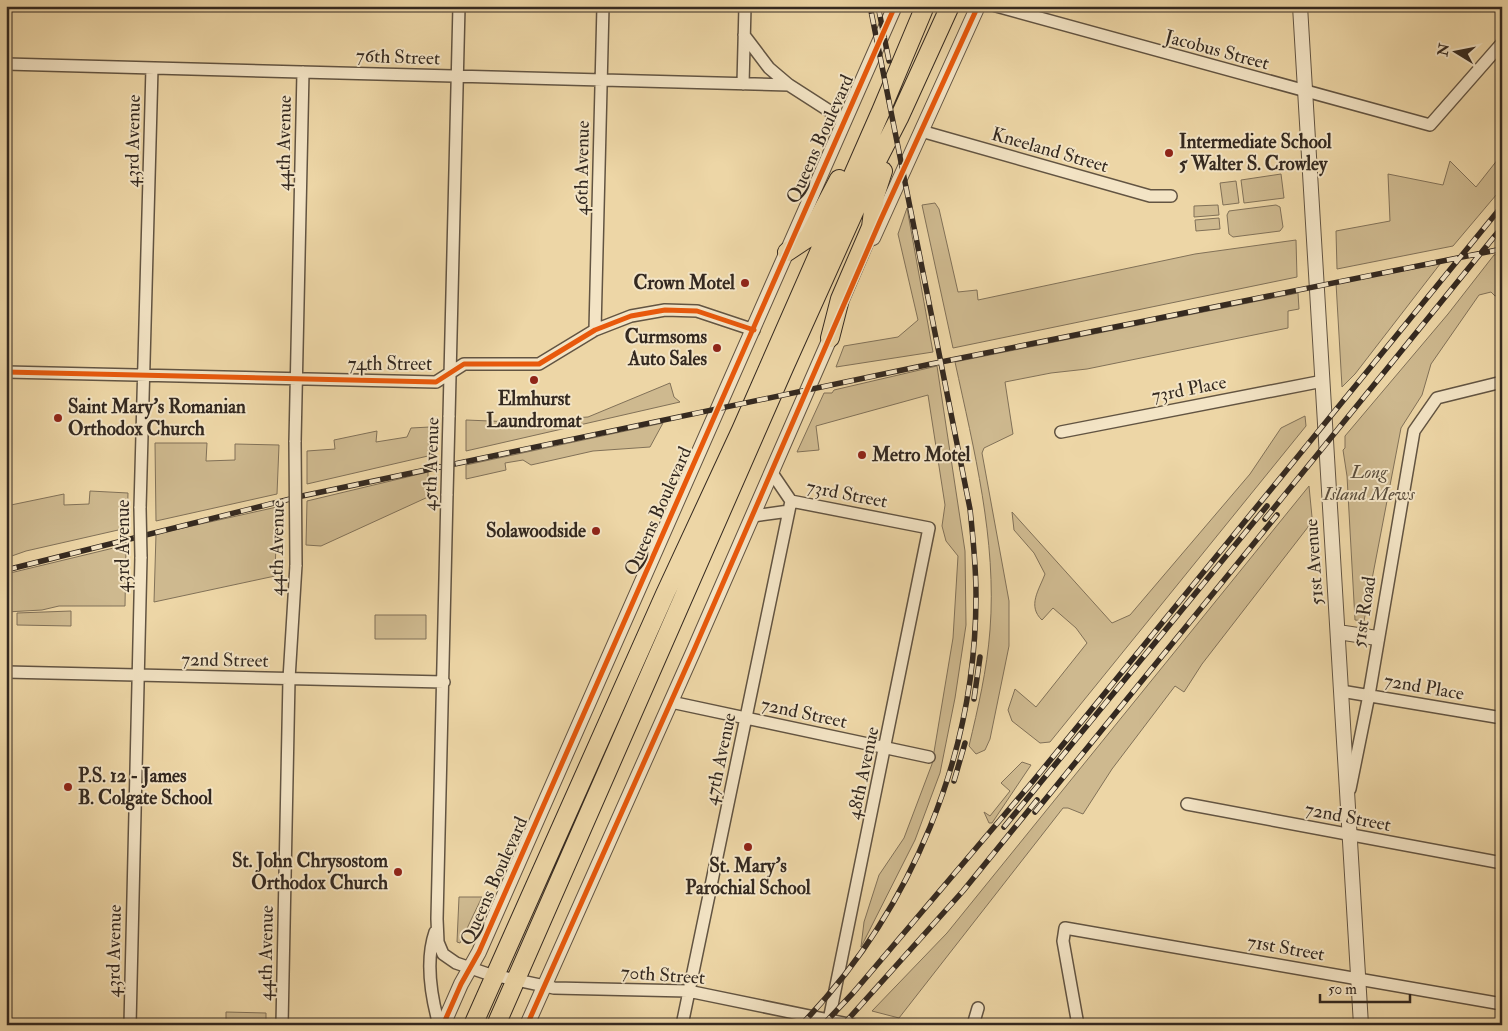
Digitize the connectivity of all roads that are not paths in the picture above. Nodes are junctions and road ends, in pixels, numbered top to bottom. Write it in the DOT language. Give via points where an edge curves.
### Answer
graph roads {
  1 [pos="459,6"];
  2 [pos="602,6"];
  3 [pos="745,6"];
  4 [pos="895,6"];
  5 [pos="925,6"];
  6 [pos="950,6"];
  7 [pos="978,6"];
  8 [pos="996,6"];
  9 [pos="1300,6"];
  10 [pos="744,35"];
  11 [pos="1502,42"];
  12 [pos="900,61"];
  13 [pos="6,64"];
  14 [pos="152,68"];
  15 [pos="302,72"];
  16 [pos="457,76"];
  17 [pos="601,81"];
  18 [pos="743,84"];
  19 [pos="790,85"];
  20 [pos="1304,92"];
  21 [pos="899,118"];
  22 [pos="845,121"];
  23 [pos="921,131"];
  24 [pos="1171,196"];
  25 [pos="787,252"];
  26 [pos="596,330"];
  27 [pos="754,330"];
  28 [pos="830,338"];
  29 [pos="6,372"];
  30 [pos="450,373"];
  31 [pos="145,375"];
  32 [pos="296,378"];
  33 [pos="1323,381"];
  34 [pos="1502,382"];
  35 [pos="1061,432"];
  36 [pos="772,473"];
  37 [pos="790,506"];
  38 [pos="753,516"];
  39 [pos="929,528"];
  40 [pos="1338,632"];
  41 [pos="1377,638"];
  42 [pos="6,672"];
  43 [pos="139,675"];
  44 [pos="289,678"];
  45 [pos="444,682"];
  46 [pos="1341,691"];
  47 [pos="1369,695"];
  48 [pos="671,702"];
  49 [pos="1502,718"];
  50 [pos="746,719"];
  51 [pos="886,749"];
  52 [pos="929,757"];
  53 [pos="1348,800"];
  54 [pos="1187,804"];
  55 [pos="1350,835"];
  56 [pos="1502,863"];
  57 [pos="437,923"];
  58 [pos="470,968"];
  59 [pos="495,975"];
  60 [pos="1358,978"];
  61 [pos="516,980"];
  62 [pos="544,986"];
  63 [pos="688,991"];
  64 [pos="1502,1004"];
  65 [pos="978,1008"];
  66 [pos="829,1022"];
  67 [pos="130,1025"];
  68 [pos="282,1025"];
  69 [pos="440,1025"];
  70 [pos="443,1025"];
  71 [pos="473,1025"];
  72 [pos="496,1025"];
  73 [pos="527,1025"];
  74 [pos="682,1025"];
  75 [pos="853,1025"];
  76 [pos="973,1025"];
  77 [pos="1078,1025"];
  78 [pos="1361,1025"];
  1 -- 16 [label="street, 45th Avenue"];
  2 -- 17 [label="street, 46th Avenue"];
  3 -- 10 [label="street"];
  4 -- 22 [label="street, Queens Boulevard"];
  5 -- 12 [label="main road, Queens Boulevard"];
  6 -- 21 [label="main road"];
  7 -- 23 [label="street"];
  8 -- 20 [label="street, Jacobus Street"];
  9 -- 20 [label="street, 51st Avenue"];
  10 -- 18 [label="street"];
  10 -- 19 [label="street" via="769,68"];
  11 -- 20 [label="street, Jacobus Street" via="1430,125"];
  12 -- 25 [label="main road" via="812,233 804,243"];
  12 -- 59 [label="main road, Queens Boulevard" via="882,111 749,412"];
  13 -- 14 [label="street, 76th Street"];
  14 -- 15 [label="street, 76th Street"];
  14 -- 31 [label="street, 43rd Avenue"];
  15 -- 16 [label="street, 76th Street"];
  15 -- 32 [label="street, 44th Avenue"];
  16 -- 17 [label="street, 76th Street"];
  16 -- 30 [label="street, 45th Avenue"];
  17 -- 18 [label="street, 76th Street"];
  17 -- 26 [label="street, 46th Avenue"];
  18 -- 19 [label="street, 76th Street"];
  19 -- 22 [label="street"];
  20 -- 33 [label="street, 51st Avenue"];
  21 -- 28 [label="main road" via="874,196 871,227 840,299"];
  21 -- 61 [label="main road" via="784,368"];
  22 -- 25 [label="street, Queens Boulevard"];
  23 -- 24 [label="street, Kneeland Street" via="1150,196"];
  23 -- 28 [label="street"];
  25 -- 27 [label="street, Queens Boulevard"];
  26 -- 27 [label="street, 74th Street" via="631,316 665,310 697,310"];
  26 -- 30 [label="street, 74th Street" via="538,364 464,364"];
  27 -- 58 [label="street, Queens Boulevard" via="480,952"];
  28 -- 36 [label="street"];
  29 -- 31 [label="street, 74th Street"];
  30 -- 32 [label="street, 74th Street" via="436,382"];
  30 -- 45 [label="street, 45th Avenue, bridge"];
  31 -- 32 [label="street, 74th Street"];
  31 -- 43 [label="street, 43rd Avenue, bridge"];
  32 -- 44 [label="street, 44th Avenue, bridge" via="296,565"];
  33 -- 35 [label="street, 73rd Place"];
  33 -- 40 [label="street, 51st Avenue"];
  34 -- 41 [label="street, 51st Road" via="1437,398 1414,431"];
  36 -- 37 [label="street, 73rd Street"];
  36 -- 38 [label="street"];
  37 -- 38 [label="street, 73rd Street"];
  37 -- 39 [label="street, 73rd Street"];
  37 -- 50 [label="street, 47th Avenue"];
  38 -- 48 [label="street"];
  39 -- 51 [label="street, 48th Avenue"];
  40 -- 41 [label="street"];
  40 -- 46 [label="street, 51st Avenue"];
  41 -- 47 [label="street, 51st Road"];
  42 -- 43 [label="street, 72nd Street"];
  43 -- 44 [label="street, 72nd Street"];
  43 -- 67 [label="street, 43rd Avenue"];
  44 -- 45 [label="street, 72nd Street"];
  44 -- 68 [label="street, 44th Avenue"];
  45 -- 57 [label="street, 45th Avenue"];
  46 -- 47 [label="street, 72nd Place"];
  46 -- 53 [label="street, 51st Avenue"];
  47 -- 49 [label="street, 72nd Place"];
  47 -- 53 [label="street, 51st Road"];
  48 -- 50 [label="street, 72nd Street"];
  48 -- 62 [label="street"];
  50 -- 51 [label="street, 72nd Street"];
  50 -- 63 [label="street, 47th Avenue"];
  51 -- 52 [label="street, 72nd Street"];
  51 -- 66 [label="street, 48th Avenue"];
  53 -- 55 [label="street, 51st Avenue"];
  54 -- 55 [label="street, 72nd Street"];
  55 -- 56 [label="street, 72nd Street"];
  55 -- 60 [label="street, 51st Avenue"];
  57 -- 58 [label="street, 45th Avenue" via="438,942 443,954"];
  57 -- 69 [label="street, 45th Avenue" via="430,962 435,1010"];
  58 -- 59 [label="street, 70th Street"];
  58 -- 70 [label="street, Queens Boulevard"];
  59 -- 61 [label="street, 70th Street"];
  59 -- 71 [label="main road, Queens Boulevard"];
  60 -- 64 [label="street, 71st Street"];
  60 -- 77 [label="street, 71st Street" via="1065,928 1063,941"];
  60 -- 78 [label="street, 51st Avenue"];
  61 -- 62 [label="street, 70th Street"];
  61 -- 72 [label="main road"];
  62 -- 63 [label="street, 70th Street"];
  62 -- 73 [label="street"];
  63 -- 66 [label="street, 70th Street"];
  63 -- 74 [label="street, 47th Avenue"];
  65 -- 76 [label="street"];
  66 -- 75 [label="street, 70th Street"];
}
